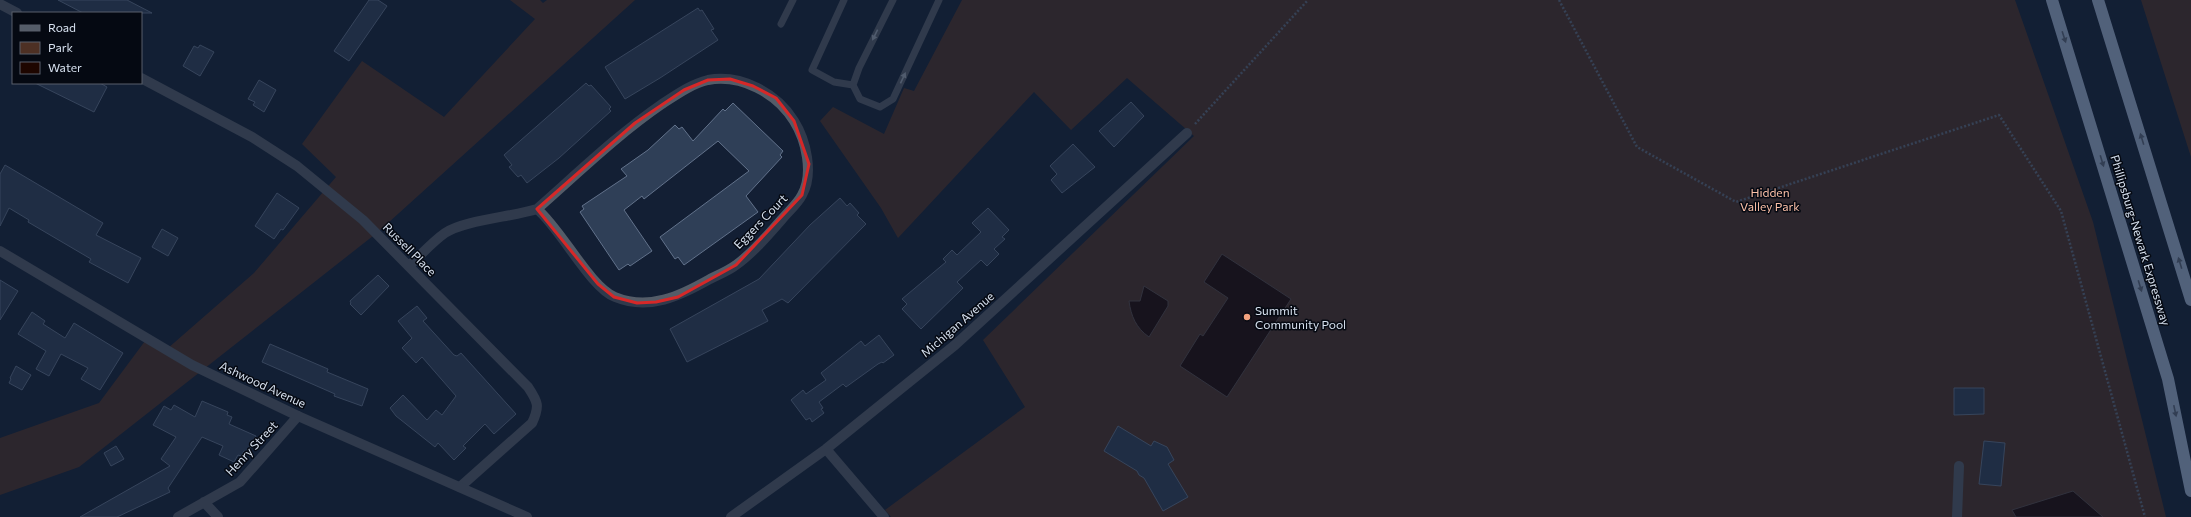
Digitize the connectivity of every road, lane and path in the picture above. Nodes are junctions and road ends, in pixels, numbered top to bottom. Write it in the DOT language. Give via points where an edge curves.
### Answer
graph roads {
  1 [pos="793,0"];
  2 [pos="844,0"];
  3 [pos="893,0"];
  4 [pos="939,0"];
  5 [pos="1308,0"];
  6 [pos="1559,0"];
  7 [pos="2052,0"];
  8 [pos="2098,0"];
  9 [pos="0,4"];
  10 [pos="15,12"];
  11 [pos="781,24"];
  12 [pos="142,79"];
  13 [pos="853,85"];
  14 [pos="1187,133"];
  15 [pos="537,209"];
  16 [pos="0,251"];
  17 [pos="409,266"];
  18 [pos="2191,300"];
  19 [pos="298,416"];
  20 [pos="826,449"];
  21 [pos="1959,466"];
  22 [pos="460,487"];
  23 [pos="2191,491"];
  24 [pos="204,502"];
  25 [pos="178,517"];
  26 [pos="218,517"];
  27 [pos="527,517"];
  28 [pos="731,517"];
  29 [pos="884,517"];
  30 [pos="1957,517"];
  31 [pos="2145,517"];
  1 -- 11 [label="lane"];
  2 -- 13 [label="lane" via="812,70 834,82"];
  3 -- 13 [label="lane, one-way"];
  13 -- 4 [label="lane, one-way" via="860,99 880,106 893,99"];
  5 -- 14 [label="path"];
  6 -- 31 [label="path" via="1637,147 1736,202 1999,115 2061,211"];
  7 -- 23 [label="highway, Phillipsburg-Newark Expressway, one-way" via="2168,379"];
  18 -- 8 [label="highway, one-way"];
  9 -- 10 [label="street"];
  12 -- 17 [label="street, Russell Place" via="252,137 297,166 362,220"];
  14 -- 20 [label="street, Michigan Avenue" via="955,345"];
  15 -- 15 [label="street, Eggers Court" via="635,123 684,90 708,80 730,79 776,98 794,120 809,164 802,195 773,229 736,265 678,297 656,302 637,303 614,297 598,284 558,231"];
  15 -- 17 [label="street, Eggers Court" via="460,226 445,233"];
  16 -- 19 [label="street, Ashwood Avenue" via="192,365"];
  17 -- 22 [label="street, Russell Place" via="528,387 537,401 537,412 532,424"];
  19 -- 22 [label="street, Ashwood Avenue"];
  19 -- 24 [label="street, Henry Street" via="240,482"];
  20 -- 28 [label="street, Michigan Avenue"];
  20 -- 29 [label="street"];
  21 -- 30 [label="street"];
  22 -- 27 [label="street, Ashwood Avenue"];
  24 -- 25 [label="street, Henry Street"];
  24 -- 26 [label="street"];
}
